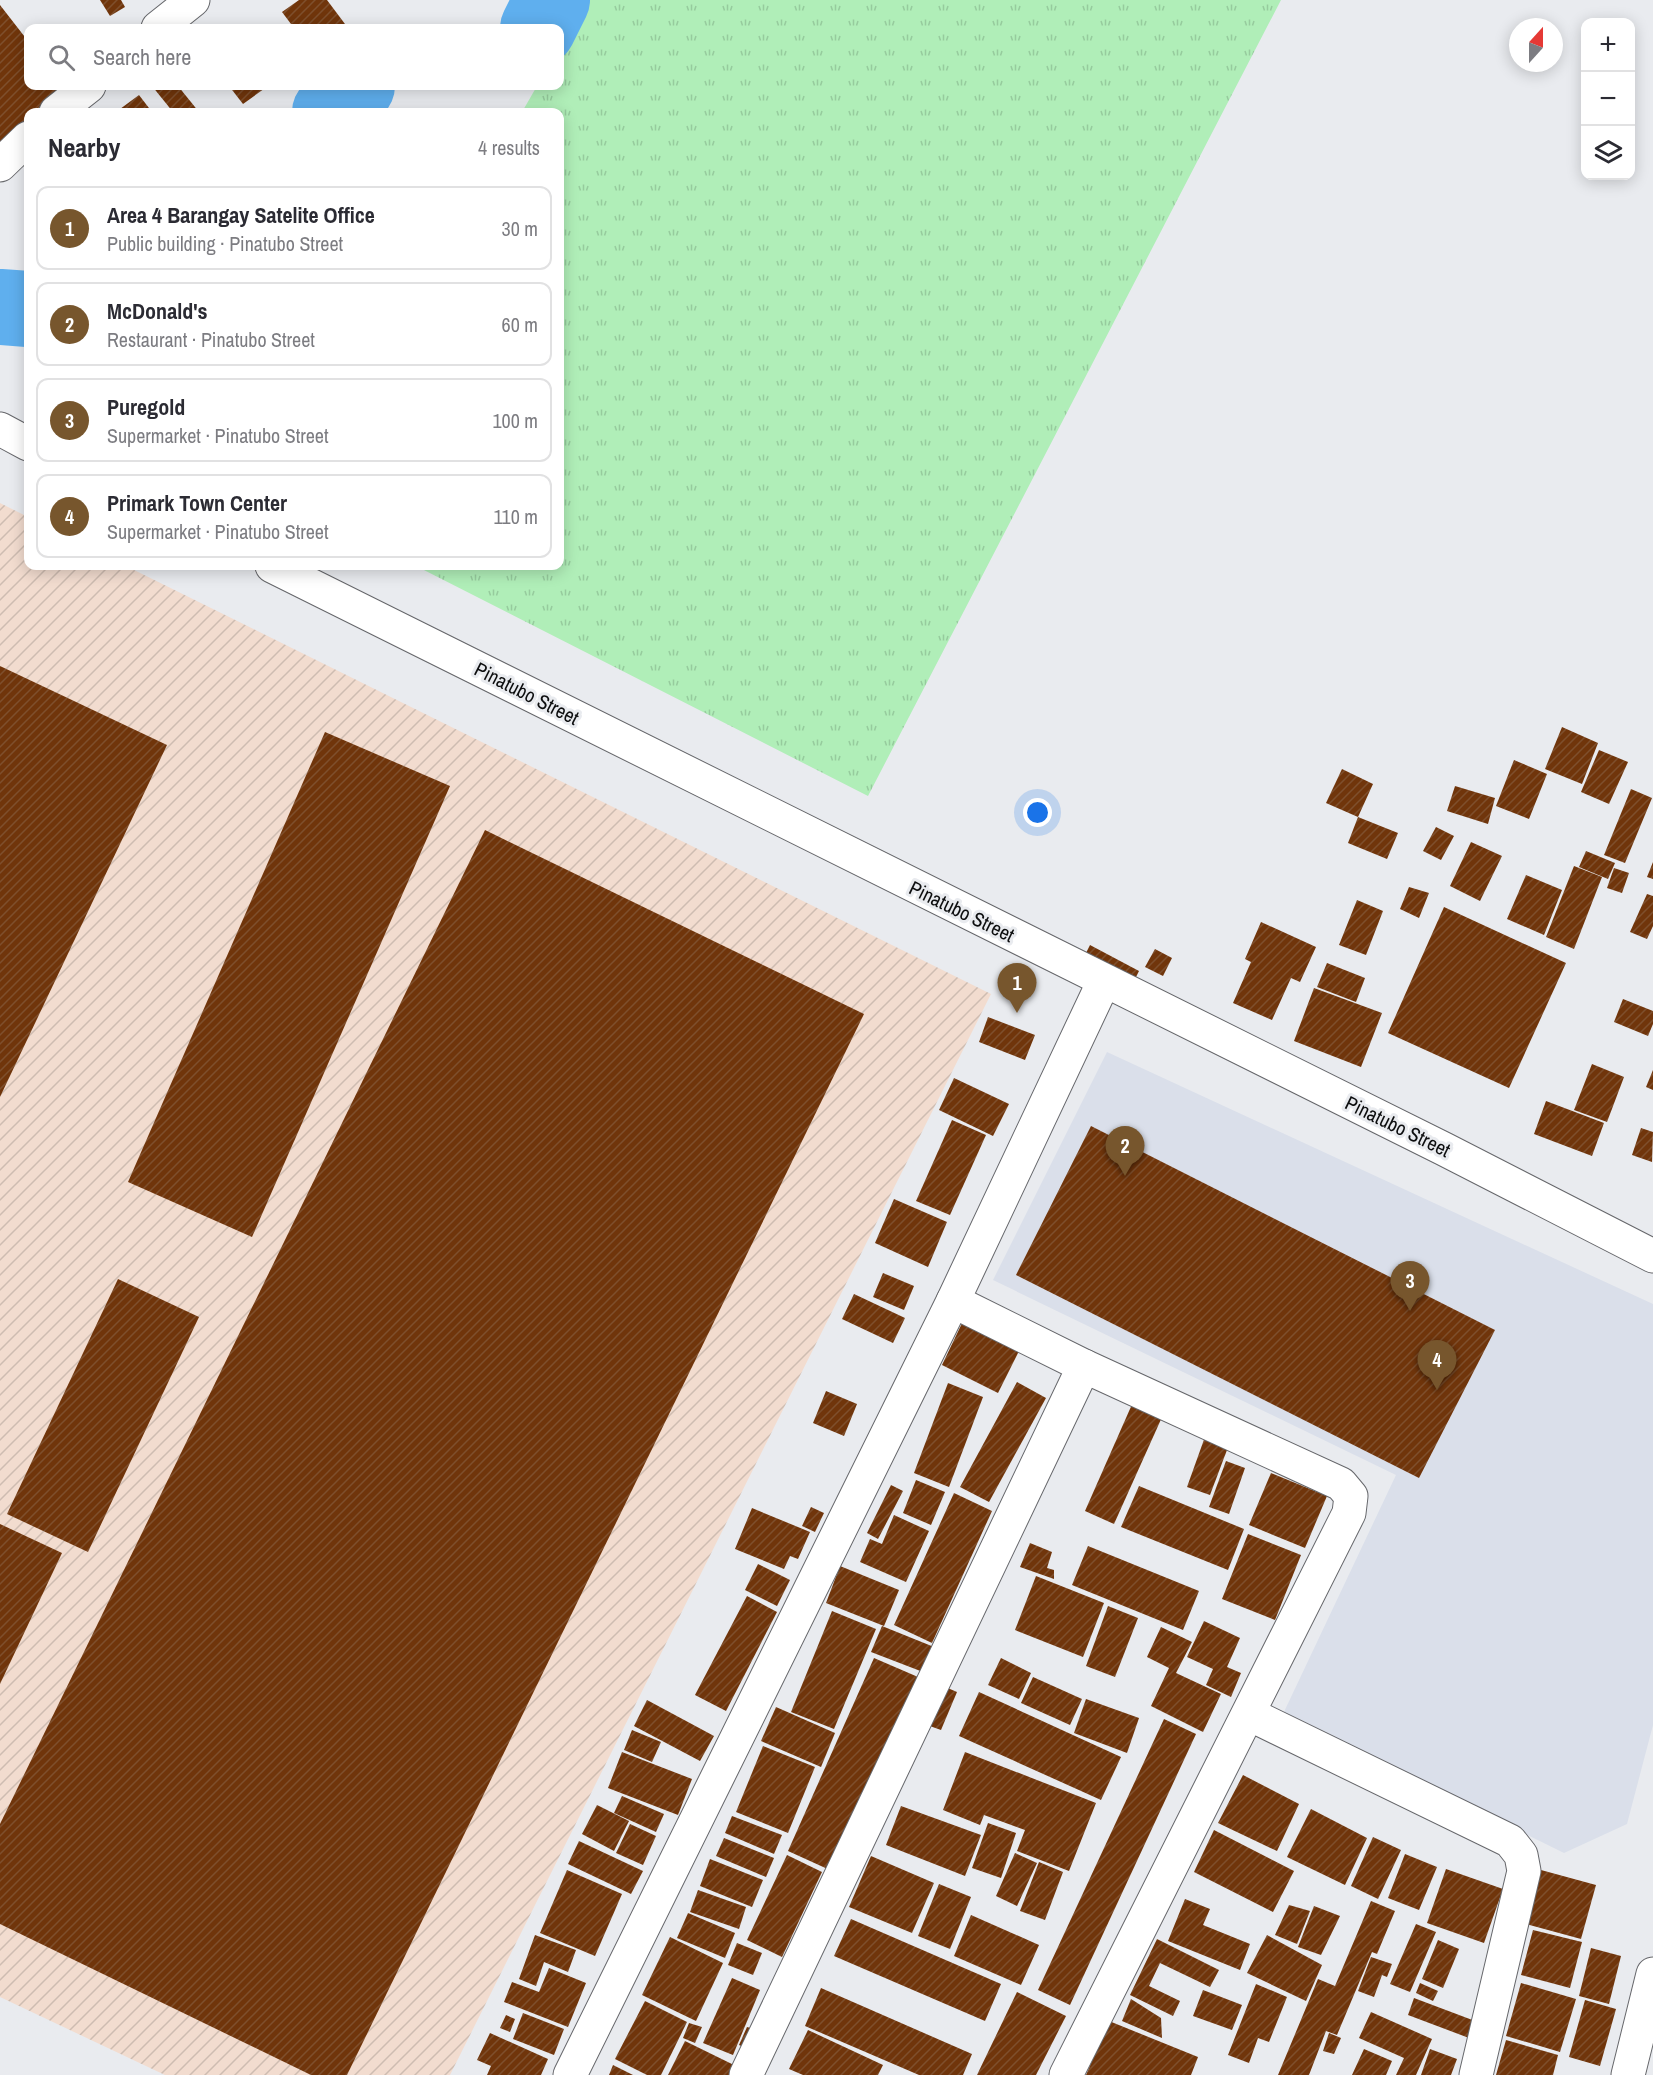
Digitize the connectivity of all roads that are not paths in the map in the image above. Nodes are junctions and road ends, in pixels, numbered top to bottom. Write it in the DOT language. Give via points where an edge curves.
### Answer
graph roads {
  1 [pos="193,0"];
  2 [pos="163,24"];
  3 [pos="84,90"];
  4 [pos="61,108"];
  5 [pos="24,142"];
  6 [pos="0,165"];
  7 [pos="0,429"];
  8 [pos="24,442"];
  9 [pos="280,570"];
  10 [pos="1104,981"];
  11 [pos="1653,1256"];
  12 [pos="953,1301"];
  13 [pos="1084,1366"];
  14 [pos="1249,1714"];
  15 [pos="1653,1974"];
  16 [pos="570,2075"];
  17 [pos="746,2075"];
  18 [pos="1066,2075"];
  19 [pos="1476,2075"];
  20 [pos="1628,2075"];
  1 -- 2 [label="street"];
  3 -- 4 [label="street"];
  5 -- 6 [label="street"];
  7 -- 8 [label="street"];
  9 -- 10 [label="street, Pinatubo Street"];
  10 -- 11 [label="street, Pinatubo Street"];
  10 -- 12 [label="street"];
  12 -- 13 [label="street"];
  12 -- 16 [label="street"];
  13 -- 14 [label="street" via="1341,1484 1351,1496 1349,1513"];
  13 -- 17 [label="street"];
  14 -- 18 [label="street"];
  14 -- 19 [label="street" via="1510,1841 1521,1855 1524,1871"];
  15 -- 20 [label="street"];
}
